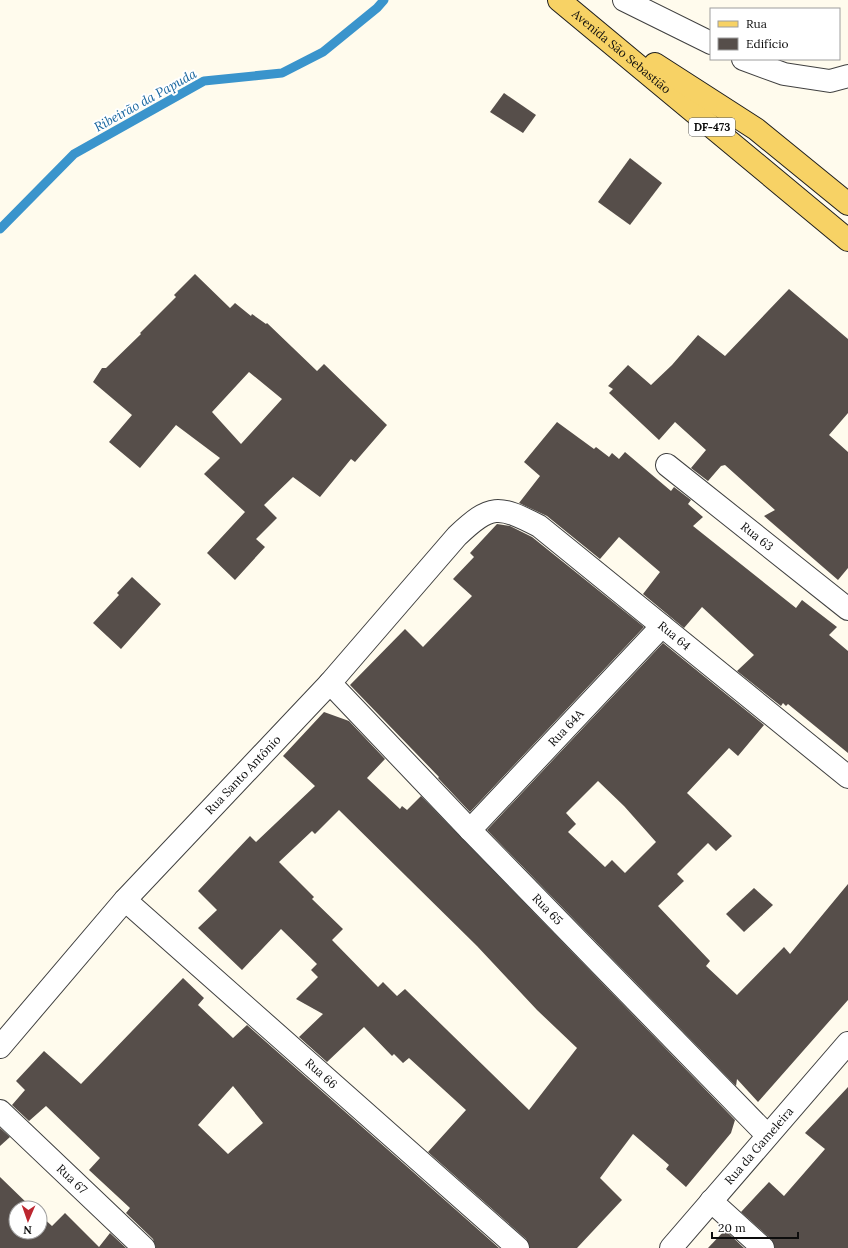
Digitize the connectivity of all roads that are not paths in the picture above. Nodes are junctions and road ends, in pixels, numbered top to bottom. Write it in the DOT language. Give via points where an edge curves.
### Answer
graph roads {
  1 [pos="559,0"];
  2 [pos="624,0"];
  3 [pos="576,14"];
  4 [pos="710,43"];
  5 [pos="746,60"];
  6 [pos="848,76"];
  7 [pos="848,204"];
  8 [pos="848,240"];
  9 [pos="667,465"];
  10 [pos="493,510"];
  11 [pos="848,609"];
  12 [pos="662,626"];
  13 [pos="330,683"];
  14 [pos="848,777"];
  15 [pos="470,830"];
  16 [pos="125,900"];
  17 [pos="848,1043"];
  18 [pos="0,1047"];
  19 [pos="0,1111"];
  20 [pos="767,1135"];
  21 [pos="711,1201"];
  22 [pos="144,1248"];
  23 [pos="518,1248"];
  24 [pos="670,1248"];
  25 [pos="763,1248"];
  1 -- 3 [label="main road"];
  2 -- 4 [label="street"];
  3 -- 7 [label="main road, Avenida São Sebastião / DF-473" via="756,129"];
  3 -- 8 [label="main road, Avenida São Sebastião / DF-473"];
  5 -- 6 [label="street" via="784,74 830,81"];
  9 -- 11 [label="street, Rua 63"];
  10 -- 12 [label="street, Rua 64" via="514,513 539,526"];
  10 -- 13 [label="street, Rua Santo Antônio" via="476,518 457,536"];
  12 -- 14 [label="street, Rua 64"];
  12 -- 15 [label="street, Rua 64A"];
  13 -- 15 [label="street, Rua 65"];
  13 -- 16 [label="street, Rua Santo Antônio"];
  15 -- 20 [label="street, Rua 65"];
  16 -- 18 [label="street, Rua Santo Antônio"];
  16 -- 23 [label="street, Rua 66"];
  17 -- 20 [label="street, Rua da Gameleira"];
  19 -- 22 [label="street, Rua 67"];
  20 -- 21 [label="street, Rua da Gameleira"];
  21 -- 24 [label="street, Rua da Gameleira"];
  21 -- 25 [label="street"];
}
